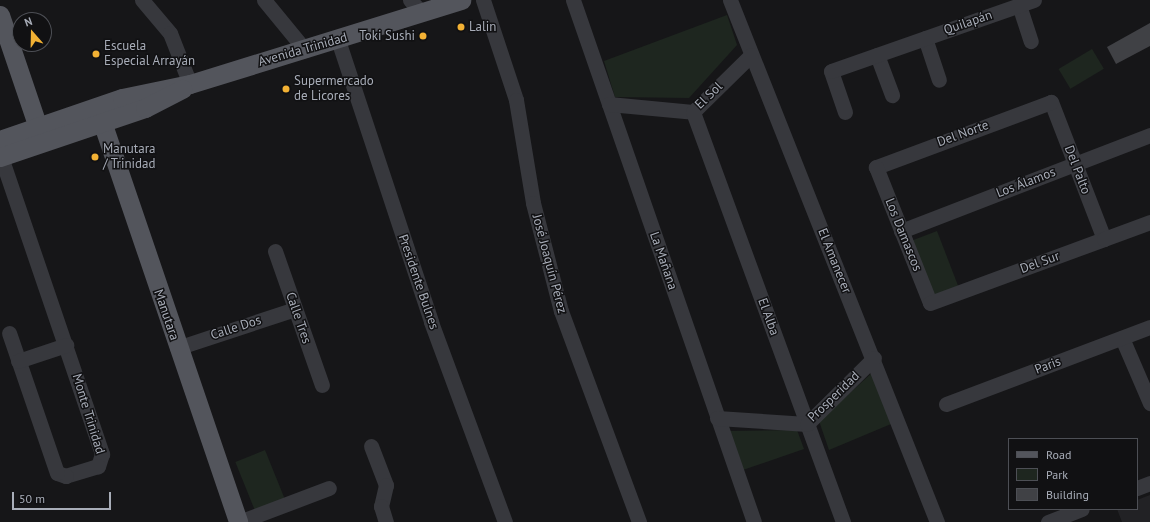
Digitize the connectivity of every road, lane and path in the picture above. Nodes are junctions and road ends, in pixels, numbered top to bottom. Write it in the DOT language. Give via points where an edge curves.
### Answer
graph roads {
  1 [pos="142,0"];
  2 [pos="264,0"];
  3 [pos="461,0"];
  4 [pos="483,0"];
  5 [pos="573,0"];
  6 [pos="730,0"];
  7 [pos="1034,0"];
  8 [pos="1010,5"];
  9 [pos="416,6"];
  10 [pos="0,15"];
  11 [pos="925,38"];
  12 [pos="338,40"];
  13 [pos="1031,41"];
  14 [pos="305,50"];
  15 [pos="751,55"];
  16 [pos="877,55"];
  17 [pos="939,80"];
  18 [pos="190,84"];
  19 [pos="892,95"];
  20 [pos="1051,102"];
  21 [pos="609,104"];
  22 [pos="693,112"];
  23 [pos="845,112"];
  24 [pos="100,114"];
  25 [pos="40,135"];
  26 [pos="1150,135"];
  27 [pos="0,151"];
  28 [pos="1075,164"];
  29 [pos="876,167"];
  30 [pos="1150,222"];
  31 [pos="902,231"];
  32 [pos="1104,239"];
  33 [pos="275,251"];
  34 [pos="930,303"];
  35 [pos="295,309"];
  36 [pos="1150,328"];
  37 [pos="9,333"];
  38 [pos="1122,338"];
  39 [pos="66,345"];
  40 [pos="177,348"];
  41 [pos="874,358"];
  42 [pos="18,361"];
  43 [pos="322,385"];
  44 [pos="1150,403"];
  45 [pos="946,404"];
  46 [pos="718,418"];
  47 [pos="807,424"];
  48 [pos="371,446"];
  49 [pos="1150,483"];
  50 [pos="329,488"];
  51 [pos="1138,488"];
  52 [pos="1079,510"];
  53 [pos="239,522"];
  54 [pos="386,522"];
  55 [pos="505,522"];
  56 [pos="638,522"];
  57 [pos="754,522"];
  58 [pos="843,522"];
  59 [pos="937,522"];
  60 [pos="1048,522"];
  1 -- 18 [label="street" via="170,33"];
  2 -- 14 [label="street"];
  3 -- 9 [label="main road, Avenida Trinidad"];
  4 -- 56 [label="street, José Joaquín Pérez" via="516,100 531,197 561,311"];
  5 -- 21 [label="street, La Mañana"];
  6 -- 15 [label="street, El Amanecer"];
  7 -- 8 [label="street, Quilapán"];
  8 -- 11 [label="street, Quilapán"];
  8 -- 13 [label="street"];
  9 -- 12 [label="main road, Avenida Trinidad"];
  10 -- 25 [label="main road"];
  11 -- 16 [label="street, Quilapán"];
  11 -- 17 [label="street"];
  12 -- 14 [label="main road, Avenida Trinidad"];
  12 -- 55 [label="street, Presidente Bulnes" via="428,315"];
  14 -- 18 [label="main road, Avenida Trinidad"];
  15 -- 22 [label="street, El Sol"];
  15 -- 41 [label="street, El Amanecer"];
  16 -- 19 [label="street"];
  16 -- 23 [label="street, Quilapán" via="831,71"];
  18 -- 24 [label="main road, Avenida Trinidad" via="158,102"];
  20 -- 28 [label="street, Del Palto"];
  20 -- 29 [label="street, Del Norte"];
  21 -- 22 [label="street, El Sol"];
  21 -- 46 [label="street, La Mañana"];
  22 -- 47 [label="street, El Alba"];
  24 -- 25 [label="main road, Avenida Trinidad"];
  24 -- 40 [label="main road, Manutara"];
  25 -- 27 [label="main road, Avenida Trinidad"];
  26 -- 28 [label="street, Los Álamos"];
  27 -- 39 [label="street, Monte Trinidad"];
  28 -- 31 [label="street, Los Álamos"];
  28 -- 32 [label="street, Del Palto"];
  29 -- 31 [label="street, Los Damascos"];
  30 -- 32 [label="street, Del Sur"];
  31 -- 34 [label="street, Los Damascos"];
  32 -- 34 [label="street, Del Sur"];
  33 -- 35 [label="street, Calle Tres"];
  35 -- 40 [label="street, Calle Dos"];
  35 -- 43 [label="street, Calle Tres"];
  36 -- 38 [label="street, Paris"];
  37 -- 42 [label="street, Monte Trinidad"];
  38 -- 44 [label="street"];
  38 -- 45 [label="street, Paris"];
  39 -- 42 [label="street"];
  39 -- 42 [label="street, Monte Trinidad" via="102,454 98,466 66,476 57,473"];
  40 -- 53 [label="main road, Manutara"];
  41 -- 47 [label="street, Prosperidad"];
  41 -- 59 [label="street, El Amanecer"];
  46 -- 47 [label="street, Prosperidad"];
  46 -- 57 [label="street, La Mañana"];
  47 -- 58 [label="street, El Alba"];
  48 -- 54 [label="street" via="386,485 381,506"];
  49 -- 51 [label="street"];
  50 -- 53 [label="street"];
  52 -- 60 [label="street"];
}
